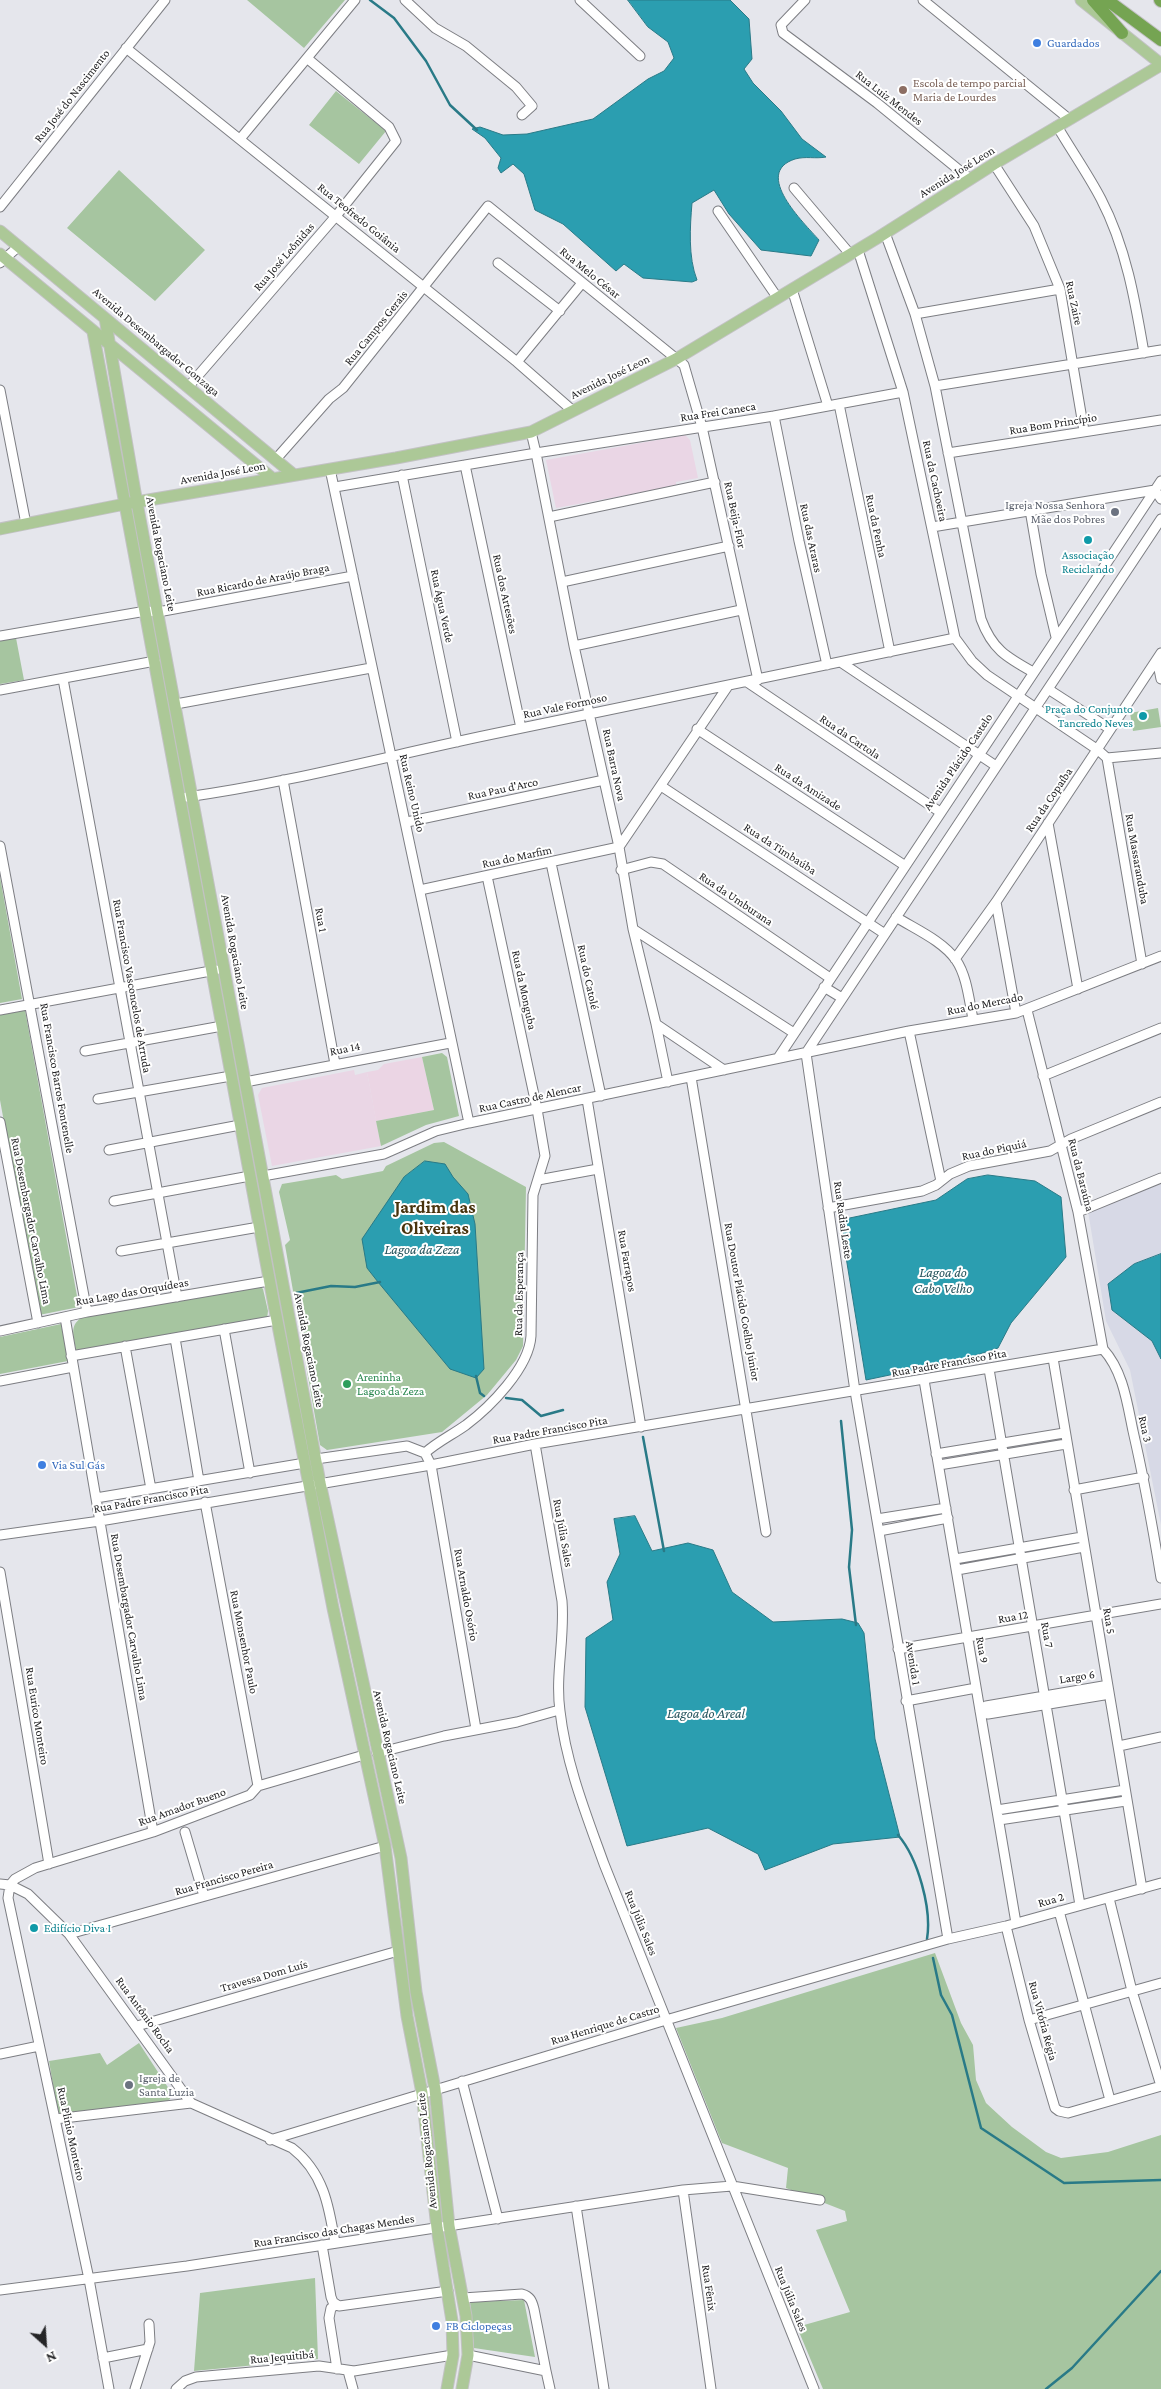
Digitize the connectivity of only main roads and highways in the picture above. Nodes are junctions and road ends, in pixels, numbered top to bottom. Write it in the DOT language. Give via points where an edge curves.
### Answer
graph roads {
  1 [pos="1081,0"];
  2 [pos="1093,0"];
  3 [pos="1107,0"];
  4 [pos="1122,33"];
  5 [pos="1161,40"];
  6 [pos="1161,64"];
  7 [pos="0,231"];
  8 [pos="2,259"];
  9 [pos="106,318"];
  10 [pos="94,332"];
  11 [pos="109,346"];
  12 [pos="294,475"];
  13 [pos="272,478"];
  14 [pos="131,503"];
  15 [pos="0,529"];
  16 [pos="218,970"];
  17 [pos="281,1278"];
  18 [pos="269,1281"];
  19 [pos="289,1317"];
  20 [pos="277,1320"];
  21 [pos="310,1461"];
  22 [pos="315,1484"];
  23 [pos="447,2389"];
  24 [pos="462,2389"];
  1 -- 4 [label="main road"];
  2 -- 4 [label="highway"];
  3 -- 5 [label="highway"];
  4 -- 6 [label="main road"];
  6 -- 12 [label="main road, Avenida José Leon" via="676,359 531,432"];
  7 -- 9 [label="main road, Avenida Desembargador Gonzaga"];
  8 -- 10 [label="main road"];
  9 -- 11 [label="main road, Avenida Rogaciano Leite"];
  9 -- 12 [label="main road, Avenida Desembargador Gonzaga"];
  10 -- 11 [label="main road"];
  10 -- 14 [label="main road, Avenida Rogaciano Leite"];
  11 -- 13 [label="main road"];
  11 -- 14 [label="main road, Avenida Rogaciano Leite"];
  12 -- 13 [label="main road, Avenida José Leon"];
  13 -- 14 [label="main road, Avenida José Leon"];
  14 -- 15 [label="main road, Avenida José Leon"];
  14 -- 16 [label="main road, Avenida Rogaciano Leite" via="146,611 180,798"];
  14 -- 16 [label="main road, Avenida Rogaciano Leite" via="158,612 176,704"];
  16 -- 17 [label="main road, Avenida Rogaciano Leite" via="245,1082"];
  16 -- 18 [label="main road, Avenida Rogaciano Leite" via="222,1026"];
  17 -- 18 [label="main road"];
  17 -- 19 [label="main road, Avenida Rogaciano Leite"];
  18 -- 20 [label="main road, Avenida Rogaciano Leite"];
  19 -- 20 [label="main road"];
  19 -- 21 [label="main road, Avenida Rogaciano Leite"];
  20 -- 21 [label="main road, Avenida Rogaciano Leite"];
  21 -- 22 [label="main road, Avenida Rogaciano Leite"];
  22 -- 23 [label="main road, Avenida Rogaciano Leite" via="364,1755 385,1846 407,2016 422,2093 437,2228 452,2320 453,2355"];
  22 -- 24 [label="main road, Avenida Rogaciano Leite" via="401,1858 416,1992 434,2089 449,2226 463,2298 468,2354"];
}
